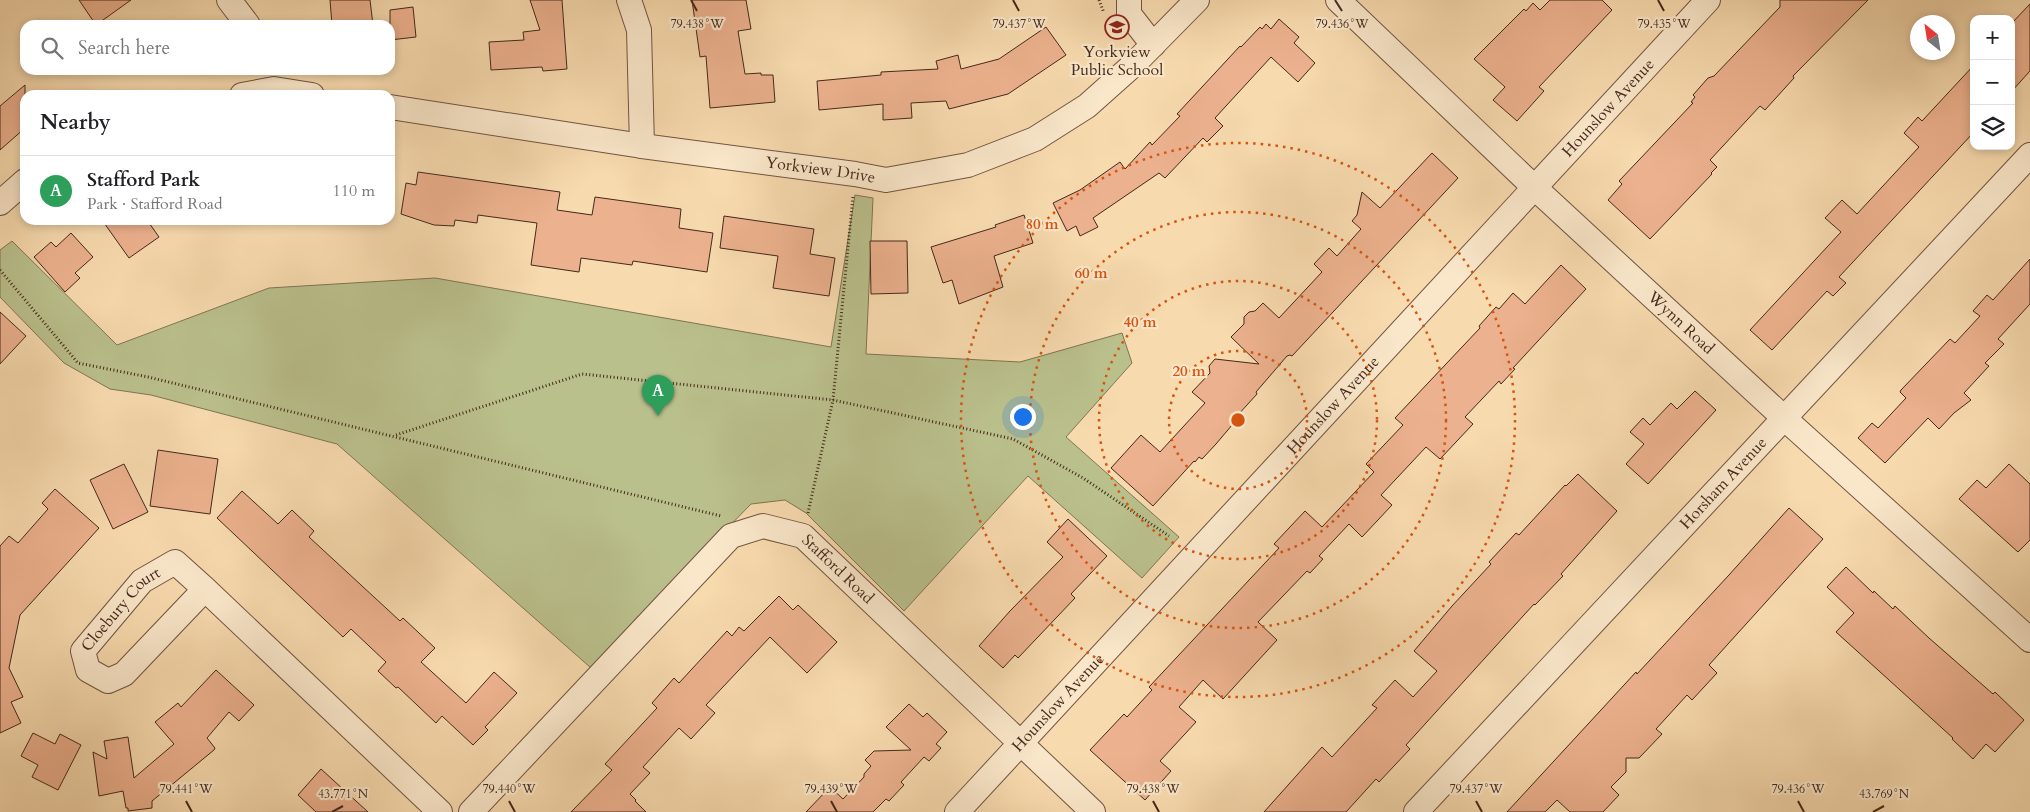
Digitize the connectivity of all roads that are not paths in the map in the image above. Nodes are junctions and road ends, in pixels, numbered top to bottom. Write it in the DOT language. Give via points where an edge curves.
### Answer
graph roads {
  1 [pos="229,0"];
  2 [pos="629,0"];
  3 [pos="1129,0"];
  4 [pos="1196,0"];
  5 [pos="1338,0"];
  6 [pos="1708,0"];
  7 [pos="244,20"];
  8 [pos="1153,46"];
  9 [pos="271,79"];
  10 [pos="251,90"];
  11 [pos="299,90"];
  12 [pos="395,108"];
  13 [pos="642,146"];
  14 [pos="2030,155"];
  15 [pos="20,185"];
  16 [pos="1535,188"];
  17 [pos="0,203"];
  18 [pos="1784,418"];
  19 [pos="205,589"];
  20 [pos="2030,640"];
  21 [pos="1020,744"];
  22 [pos="440,812"];
  23 [pos="471,812"];
  24 [pos="957,812"];
  25 [pos="1093,812"];
  26 [pos="1416,812"];
  1 -- 7 [label="street"];
  2 -- 13 [label="street" via="639,30"];
  3 -- 8 [label="street" via="1129,14"];
  4 -- 8 [label="street, Yorkview Drive"];
  5 -- 16 [label="street, Wynn Road"];
  6 -- 16 [label="street, Hounslow Avenue"];
  8 -- 13 [label="street, Yorkview Drive" via="1087,106 1035,139 968,164 886,180"];
  9 -- 10 [label="street"];
  9 -- 11 [label="street"];
  12 -- 13 [label="street, Yorkview Drive"];
  14 -- 18 [label="street, Horsham Avenue"];
  15 -- 17 [label="street"];
  16 -- 18 [label="street, Wynn Road"];
  16 -- 21 [label="street, Hounslow Avenue"];
  18 -- 20 [label="street, Wynn Road"];
  18 -- 26 [label="street, Horsham Avenue"];
  19 -- 19 [label="street, Cloebury Court" via="175,562 142,581 83,651 88,670 108,680 124,674"];
  19 -- 22 [label="street, Cloebury Court"];
  21 -- 23 [label="street, Stafford Road" via="803,536 763,526 731,536"];
  21 -- 24 [label="street, Hounslow Avenue"];
  21 -- 25 [label="street, Stafford Road"];
}
